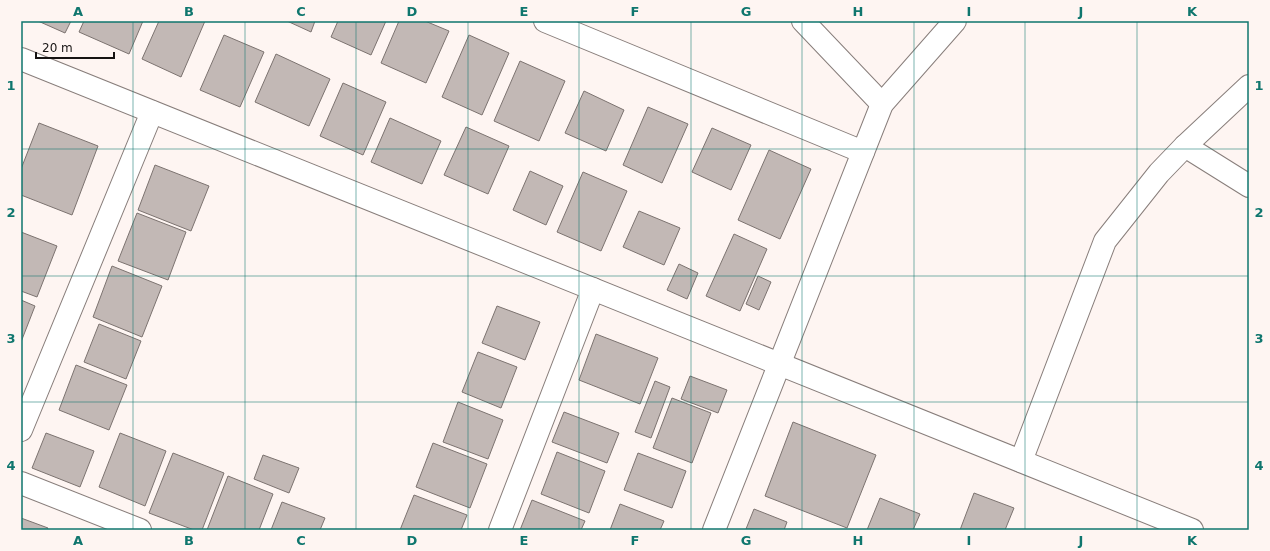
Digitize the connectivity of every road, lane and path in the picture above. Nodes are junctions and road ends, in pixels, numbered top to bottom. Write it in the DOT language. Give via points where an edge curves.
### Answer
graph roads {
  1 [pos="545,21"];
  2 [pos="803,21"];
  3 [pos="955,21"];
  4 [pos="21,59"];
  5 [pos="1249,86"];
  6 [pos="882,104"];
  7 [pos="152,112"];
  8 [pos="1185,146"];
  9 [pos="863,152"];
  10 [pos="1249,186"];
  11 [pos="593,289"];
  12 [pos="780,364"];
  13 [pos="21,430"];
  14 [pos="1022,462"];
  15 [pos="21,483"];
  16 [pos="140,530"];
  17 [pos="500,530"];
  18 [pos="714,530"];
  19 [pos="1192,530"];
  1 -- 9 [label="street"];
  2 -- 6 [label="street"];
  3 -- 6 [label="street"];
  4 -- 7 [label="street"];
  5 -- 8 [label="street"];
  6 -- 9 [label="street"];
  7 -- 11 [label="street"];
  7 -- 13 [label="street"];
  8 -- 10 [label="street"];
  8 -- 14 [label="street" via="1159,173 1105,241"];
  9 -- 12 [label="street"];
  11 -- 12 [label="street"];
  11 -- 17 [label="street"];
  12 -- 14 [label="street"];
  12 -- 18 [label="street"];
  14 -- 19 [label="street"];
  15 -- 16 [label="street"];
}
